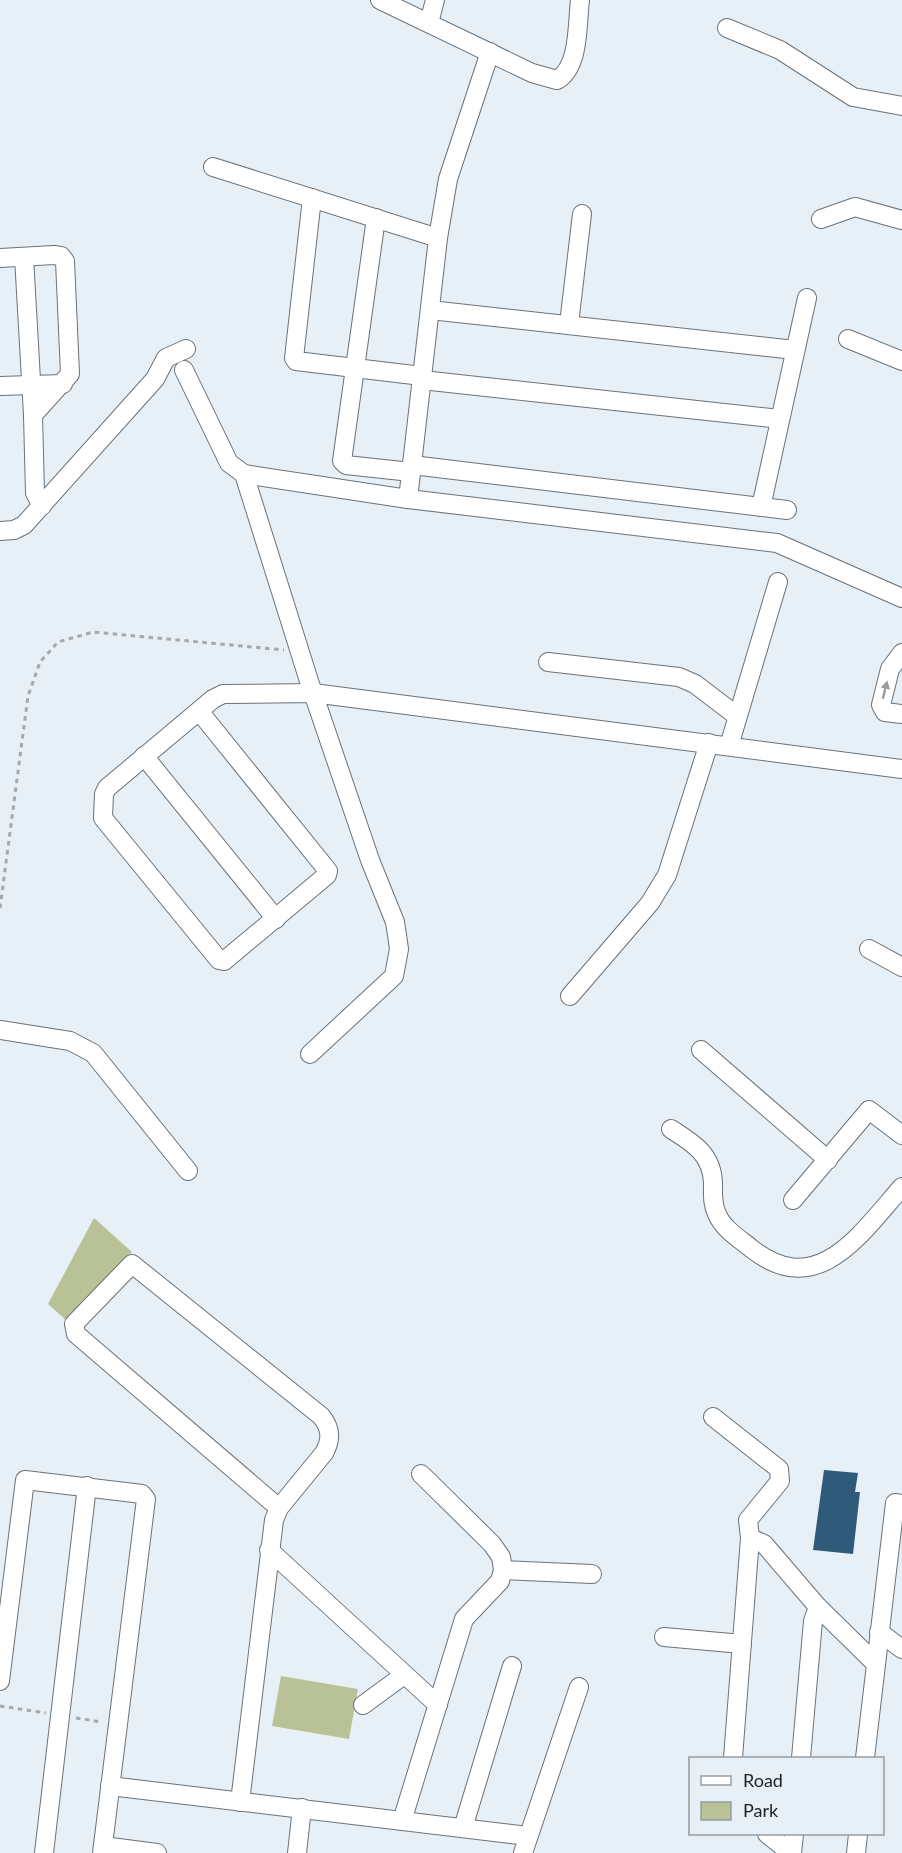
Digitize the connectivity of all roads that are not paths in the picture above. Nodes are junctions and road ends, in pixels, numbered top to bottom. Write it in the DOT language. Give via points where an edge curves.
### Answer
graph roads {
  1 [pos="380,0"];
  2 [pos="435,0"];
  3 [pos="580,0"];
  4 [pos="429,23"];
  5 [pos="727,28"];
  6 [pos="490,52"];
  7 [pos="902,106"];
  8 [pos="213,167"];
  9 [pos="312,198"];
  10 [pos="582,214"];
  11 [pos="376,218"];
  12 [pos="821,219"];
  13 [pos="902,220"];
  14 [pos="438,238"];
  15 [pos="24,257"];
  16 [pos="0,258"];
  17 [pos="807,298"];
  18 [pos="430,310"];
  19 [pos="569,324"];
  20 [pos="848,339"];
  21 [pos="186,349"];
  22 [pos="795,350"];
  23 [pos="902,361"];
  24 [pos="355,368"];
  25 [pos="184,370"];
  26 [pos="422,378"];
  27 [pos="63,384"];
  28 [pos="31,385"];
  29 [pos="0,386"];
  30 [pos="33,415"];
  31 [pos="780,419"];
  32 [pos="412,469"];
  33 [pos="244,474"];
  34 [pos="408,498"];
  35 [pos="42,506"];
  36 [pos="761,507"];
  37 [pos="787,510"];
  38 [pos="0,531"];
  39 [pos="778,582"];
  40 [pos="902,598"];
  41 [pos="902,653"];
  42 [pos="548,662"];
  43 [pos="311,687"];
  44 [pos="199,711"];
  45 [pos="902,714"];
  46 [pos="737,716"];
  47 [pos="709,743"];
  48 [pos="729,746"];
  49 [pos="144,756"];
  50 [pos="902,769"];
  51 [pos="276,919"];
  52 [pos="869,949"];
  53 [pos="902,967"];
  54 [pos="570,996"];
  55 [pos="7,1031"];
  56 [pos="701,1050"];
  57 [pos="310,1054"];
  58 [pos="671,1129"];
  59 [pos="902,1135"];
  60 [pos="828,1160"];
  61 [pos="188,1171"];
  62 [pos="902,1187"];
  63 [pos="793,1200"];
  64 [pos="713,1417"];
  65 [pos="421,1474"];
  66 [pos="87,1486"];
  67 [pos="902,1504"];
  68 [pos="279,1508"];
  69 [pos="750,1538"];
  70 [pos="269,1550"];
  71 [pos="504,1570"];
  72 [pos="592,1574"];
  73 [pos="818,1607"];
  74 [pos="879,1632"];
  75 [pos="664,1637"];
  76 [pos="741,1644"];
  77 [pos="902,1649"];
  78 [pos="874,1663"];
  79 [pos="512,1666"];
  80 [pos="404,1675"];
  81 [pos="0,1681"];
  82 [pos="579,1687"];
  83 [pos="363,1705"];
  84 [pos="438,1705"];
  85 [pos="733,1757"];
  86 [pos="801,1757"];
  87 [pos="865,1757"];
  88 [pos="110,1786"];
  89 [pos="240,1802"];
  90 [pos="302,1808"];
  91 [pos="402,1821"];
  92 [pos="464,1828"];
  93 [pos="769,1835"];
  94 [pos="794,1835"];
  95 [pos="858,1835"];
  96 [pos="526,1844"];
  97 [pos="102,1850"];
  98 [pos="45,1853"];
  99 [pos="157,1853"];
  100 [pos="297,1853"];
  101 [pos="791,1853"];
  102 [pos="856,1853"];
  1 -- 4 [label="street"];
  2 -- 4 [label="street"];
  3 -- 6 [label="street" via="575,46 564,75 557,80"];
  4 -- 6 [label="street"];
  5 -- 7 [label="street" via="780,50 853,97"];
  6 -- 14 [label="street" via="448,178"];
  8 -- 9 [label="street"];
  9 -- 11 [label="street"];
  9 -- 24 [label="street" via="294,358"];
  10 -- 19 [label="street"];
  11 -- 14 [label="street"];
  11 -- 24 [label="street"];
  12 -- 13 [label="street" via="855,207"];
  14 -- 18 [label="street"];
  15 -- 16 [label="street"];
  15 -- 27 [label="street" via="54,255 65,261 70,362 69,378"];
  15 -- 28 [label="street"];
  17 -- 22 [label="street"];
  18 -- 19 [label="street"];
  18 -- 26 [label="street"];
  19 -- 22 [label="street"];
  20 -- 23 [label="street"];
  21 -- 35 [label="street" via="166,358 155,379"];
  22 -- 31 [label="street"];
  24 -- 26 [label="street"];
  24 -- 32 [label="street" via="344,464"];
  25 -- 33 [label="street" via="228,463"];
  26 -- 31 [label="street"];
  26 -- 32 [label="street"];
  27 -- 28 [label="street"];
  27 -- 30 [label="street"];
  28 -- 29 [label="street"];
  28 -- 30 [label="street"];
  30 -- 35 [label="street" via="35,496"];
  31 -- 36 [label="street"];
  32 -- 34 [label="street"];
  32 -- 36 [label="street"];
  33 -- 34 [label="street"];
  33 -- 43 [label="street"];
  34 -- 40 [label="street" via="777,543"];
  35 -- 38 [label="street" via="21,528"];
  36 -- 37 [label="street"];
  39 -- 46 [label="street"];
  45 -- 41 [label="street, one-way" via="885,712 881,705 890,669"];
  42 -- 46 [label="street" via="679,677 695,684"];
  43 -- 44 [label="street" via="230,692"];
  43 -- 47 [label="street"];
  43 -- 57 [label="street" via="395,921 399,949 394,976"];
  44 -- 49 [label="street"];
  44 -- 51 [label="street" via="328,871"];
  46 -- 48 [label="street"];
  47 -- 48 [label="street"];
  47 -- 54 [label="street" via="667,875 650,903"];
  48 -- 50 [label="street"];
  49 -- 51 [label="street"];
  49 -- 51 [label="street" via="106,788 103,818 219,960 224,961"];
  52 -- 53 [label="street"];
  55 -- 61 [label="street" via="70,1041 93,1053"];
  56 -- 60 [label="street"];
  58 -- 62 [label="street" via="695,1143 707,1157 712,1170 712,1203 722,1225 780,1267 812,1267 834,1257"];
  59 -- 60 [label="street" via="869,1110"];
  60 -- 63 [label="street"];
  64 -- 69 [label="street" via="779,1469 780,1481 748,1520"];
  65 -- 71 [label="street" via="492,1544"];
  66 -- 81 [label="street" via="25,1480"];
  66 -- 88 [label="street" via="137,1491 146,1499"];
  66 -- 98 [label="street"];
  67 -- 74 [label="street" via="895,1503"];
  68 -- 68 [label="street" via="329,1444 327,1424 132,1264 74,1323 76,1334"];
  68 -- 70 [label="street"];
  69 -- 73 [label="street" via="764,1544"];
  69 -- 76 [label="street"];
  70 -- 80 [label="street"];
  70 -- 89 [label="street"];
  71 -- 72 [label="street"];
  71 -- 84 [label="street" via="500,1581 464,1619"];
  73 -- 78 [label="street"];
  73 -- 86 [label="street" via="813,1621"];
  74 -- 77 [label="street"];
  74 -- 78 [label="street"];
  75 -- 76 [label="street"];
  76 -- 85 [label="street"];
  78 -- 87 [label="street"];
  79 -- 92 [label="street"];
  80 -- 83 [label="street"];
  80 -- 84 [label="street"];
  82 -- 96 [label="street"];
  84 -- 91 [label="street"];
  88 -- 89 [label="street"];
  88 -- 97 [label="street"];
  89 -- 90 [label="street"];
  90 -- 91 [label="street"];
  90 -- 100 [label="street"];
  91 -- 92 [label="street"];
  92 -- 96 [label="street"];
  93 -- 101 [label="street"];
  94 -- 101 [label="street"];
  95 -- 102 [label="street"];
  97 -- 99 [label="street"];
}
